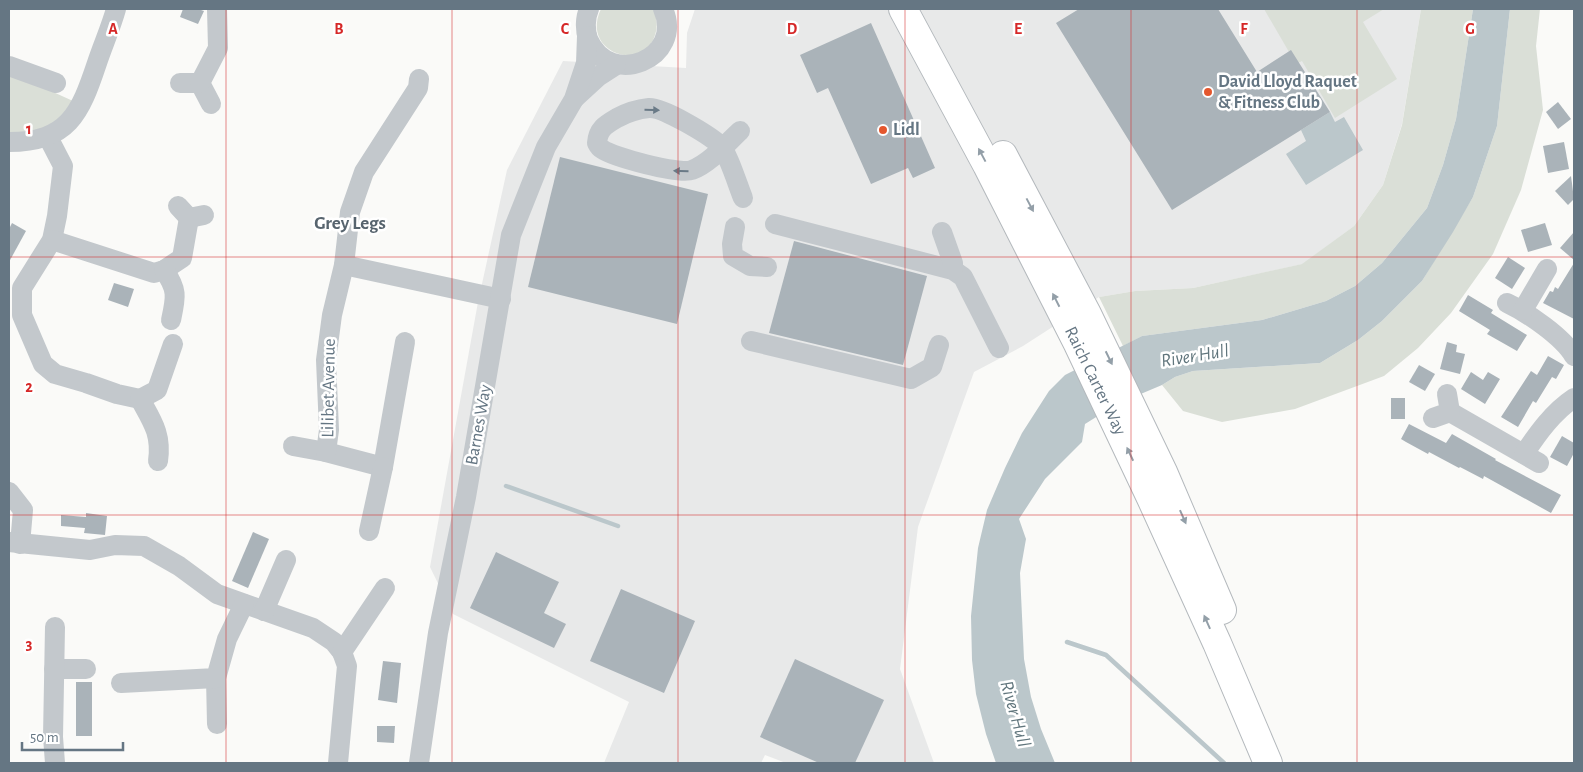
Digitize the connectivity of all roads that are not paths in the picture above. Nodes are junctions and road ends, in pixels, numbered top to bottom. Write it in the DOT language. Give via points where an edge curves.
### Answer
graph roads {
  1 [pos="116,9"];
  2 [pos="218,9"];
  3 [pos="903,9"];
  4 [pos="924,9"];
  5 [pos="588,10"];
  6 [pos="665,10"];
  7 [pos="587,36"];
  8 [pos="616,64"];
  9 [pos="9,66"];
  10 [pos="420,79"];
  11 [pos="56,83"];
  12 [pos="574,99"];
  13 [pos="211,104"];
  14 [pos="740,131"];
  15 [pos="48,137"];
  16 [pos="9,142"];
  17 [pos="722,147"];
  18 [pos="743,198"];
  19 [pos="190,213"];
  20 [pos="775,224"];
  21 [pos="735,227"];
  22 [pos="942,232"];
  23 [pos="52,240"];
  24 [pos="344,265"];
  25 [pos="767,267"];
  26 [pos="1547,269"];
  27 [pos="164,270"];
  28 [pos="954,270"];
  29 [pos="501,299"];
  30 [pos="170,320"];
  31 [pos="751,341"];
  32 [pos="405,342"];
  33 [pos="173,344"];
  34 [pos="939,345"];
  35 [pos="999,348"];
  36 [pos="1574,356"];
  37 [pos="148,394"];
  38 [pos="1574,398"];
  39 [pos="1443,408"];
  40 [pos="294,446"];
  41 [pos="326,452"];
  42 [pos="158,461"];
  43 [pos="383,467"];
  44 [pos="9,492"];
  45 [pos="369,531"];
  46 [pos="14,543"];
  47 [pos="286,560"];
  48 [pos="384,588"];
  49 [pos="244,604"];
  50 [pos="264,611"];
  51 [pos="55,627"];
  52 [pos="342,652"];
  53 [pos="54,669"];
  54 [pos="86,669"];
  55 [pos="216,678"];
  56 [pos="121,683"];
  57 [pos="217,724"];
  58 [pos="55,763"];
  59 [pos="338,763"];
  60 [pos="420,763"];
  61 [pos="1268,763"];
  62 [pos="1286,763"];
  1 -- 15 [label="street" via="77,113"];
  2 -- 13 [label="street" via="218,48 190,83"];
  61 -- 3 [label="highway, Raich Carter Way, one-way" via="1217,643 1078,344 988,165"];
  4 -- 62 [label="highway, Raich Carter Way, one-way" via="1087,314 1163,472"];
  5 -- 7 [label="street, Barnes Way"];
  6 -- 8 [label="street" via="666,32 656,53 636,64"];
  7 -- 8 [label="street" via="598,54"];
  7 -- 12 [label="street, Barnes Way" via="586,62"];
  8 -- 12 [label="street, Barnes Way"];
  9 -- 11 [label="street"];
  10 -- 24 [label="street, Lilibet Avenue" via="418,88 364,172 350,212"];
  12 -- 29 [label="street, Barnes Way" via="546,147 511,236"];
  14 -- 17 [label="street"];
  15 -- 16 [label="street" via="30,142"];
  15 -- 23 [label="street" via="63,166"];
  17 -- 17 [label="street, one-way" via="691,171 676,171 620,156 596,143 601,129 607,124 624,114 651,108 665,111"];
  17 -- 18 [label="street"];
  19 -- 27 [label="street" via="182,258"];
  20 -- 28 [label="street"];
  21 -- 25 [label="street" via="733,256 750,266"];
  22 -- 28 [label="street"];
  23 -- 27 [label="street" via="154,273"];
  23 -- 37 [label="street" via="22,288 22,315 43,364 55,374 117,394"];
  24 -- 29 [label="street"];
  24 -- 41 [label="street, Lilibet Avenue" via="326,360 329,430"];
  26 -- 36 [label="street" via="1515,307 1569,347"];
  27 -- 30 [label="street" via="173,282 176,297"];
  28 -- 35 [label="street" via="963,278"];
  29 -- 60 [label="street, Barnes Way" via="438,633"];
  31 -- 34 [label="street" via="911,379 932,367"];
  32 -- 43 [label="street"];
  33 -- 37 [label="street"];
  37 -- 42 [label="street" via="160,447"];
  38 -- 39 [label="street" via="1538,432 1531,458"];
  40 -- 41 [label="street, Lilibet Avenue"];
  41 -- 43 [label="street, Lilibet Avenue"];
  43 -- 45 [label="street"];
  44 -- 46 [label="street" via="23,510"];
  46 -- 49 [label="street" via="90,550 115,545 144,546 179,566 217,594"];
  47 -- 50 [label="street"];
  48 -- 52 [label="street"];
  49 -- 50 [label="street"];
  49 -- 55 [label="street" via="227,638"];
  50 -- 52 [label="street" via="313,628 334,642"];
  51 -- 53 [label="street"];
  52 -- 59 [label="street" via="348,666"];
  53 -- 54 [label="street"];
  53 -- 58 [label="street"];
  55 -- 56 [label="street"];
  55 -- 57 [label="street"];
}
